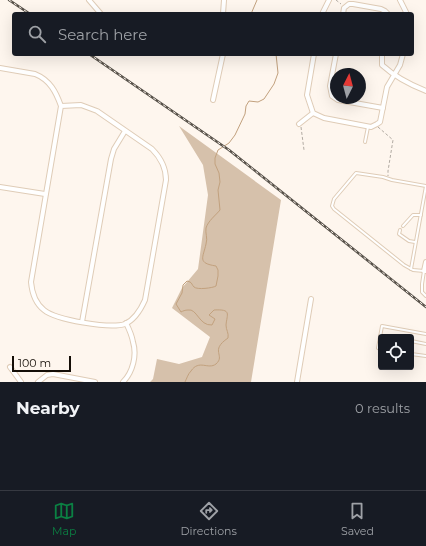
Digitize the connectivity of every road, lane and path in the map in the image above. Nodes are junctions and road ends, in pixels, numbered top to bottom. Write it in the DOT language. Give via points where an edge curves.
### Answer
graph roads {
  1 [pos="89,0"];
  2 [pos="224,0"];
  3 [pos="329,0"];
  4 [pos="336,0"];
  5 [pos="400,0"];
  6 [pos="345,7"];
  7 [pos="99,12"];
  8 [pos="223,12"];
  9 [pos="323,12"];
  10 [pos="344,12"];
  11 [pos="387,12"];
  12 [pos="407,12"];
  13 [pos="223,56"];
  14 [pos="314,56"];
  15 [pos="336,56"];
  16 [pos="382,56"];
  17 [pos="402,56"];
  18 [pos="0,68"];
  19 [pos="394,74"];
  20 [pos="426,91"];
  21 [pos="213,100"];
  22 [pos="61,106"];
  23 [pos="383,108"];
  24 [pos="313,113"];
  25 [pos="300,123"];
  26 [pos="376,125"];
  27 [pos="368,126"];
  28 [pos="125,131"];
  29 [pos="365,142"];
  30 [pos="304,150"];
  31 [pos="386,178"];
  32 [pos="426,186"];
  33 [pos="0,187"];
  34 [pos="45,194"];
  35 [pos="421,215"];
  36 [pos="403,226"];
  37 [pos="400,230"];
  38 [pos="416,242"];
  39 [pos="426,262"];
  40 [pos="411,269"];
  41 [pos="425,271"];
  42 [pos="422,284"];
  43 [pos="426,285"];
  44 [pos="426,296"];
  45 [pos="311,299"];
  46 [pos="82,322"];
  47 [pos="126,323"];
  48 [pos="380,334"];
  49 [pos="426,334"];
  50 [pos="414,342"];
  51 [pos="426,344"];
  52 [pos="414,354"];
  53 [pos="426,356"];
  54 [pos="10,368"];
  55 [pos="21,382"];
  56 [pos="38,382"];
  57 [pos="95,382"];
  58 [pos="123,382"];
  59 [pos="297,382"];
  1 -- 7 [label="street"];
  2 -- 8 [label="street"];
  3 -- 9 [label="street"];
  4 -- 6 [label="path"];
  5 -- 12 [label="street"];
  6 -- 10 [label="street"];
  6 -- 11 [label="street" via="353,4"];
  13 -- 21 [label="street"];
  14 -- 24 [label="street" via="307,95"];
  15 -- 23 [label="street" via="330,86 332,96 338,100"];
  16 -- 19 [label="street" via="382,65"];
  17 -- 19 [label="street"];
  18 -- 22 [label="street" via="41,76 54,88"];
  19 -- 20 [label="street"];
  19 -- 23 [label="street" via="387,87"];
  22 -- 28 [label="street" via="89,107"];
  22 -- 34 [label="street"];
  23 -- 26 [label="street" via="380,122"];
  24 -- 25 [label="street"];
  24 -- 27 [label="street" via="324,118"];
  25 -- 30 [label="path"];
  26 -- 27 [label="street"];
  26 -- 31 [label="path" via="393,140"];
  27 -- 29 [label="lane"];
  28 -- 46 [label="street" via="111,159"];
  28 -- 47 [label="street" via="158,154 166,180 145,300 138,312"];
  31 -- 32 [label="lane"];
  31 -- 40 [label="lane" via="356,173 334,199 332,206"];
  32 -- 35 [label="lane"];
  33 -- 34 [label="street"];
  34 -- 46 [label="street" via="31,282 33,294 47,313"];
  35 -- 36 [label="lane" via="413,215"];
  35 -- 38 [label="lane"];
  37 -- 38 [label="lane" via="399,234 406,240"];
  38 -- 40 [label="lane"];
  39 -- 41 [label="street"];
  40 -- 41 [label="lane"];
  41 -- 42 [label="lane"];
  42 -- 43 [label="lane"];
  42 -- 44 [label="lane" via="422,292"];
  45 -- 59 [label="street"];
  46 -- 47 [label="street" via="107,326"];
  47 -- 58 [label="street" via="134,350 132,368"];
  48 -- 49 [label="lane" via="382,326"];
  50 -- 51 [label="lane"];
  52 -- 53 [label="lane"];
  54 -- 55 [label="street"];
  56 -- 57 [label="street" via="53,374"];
}
